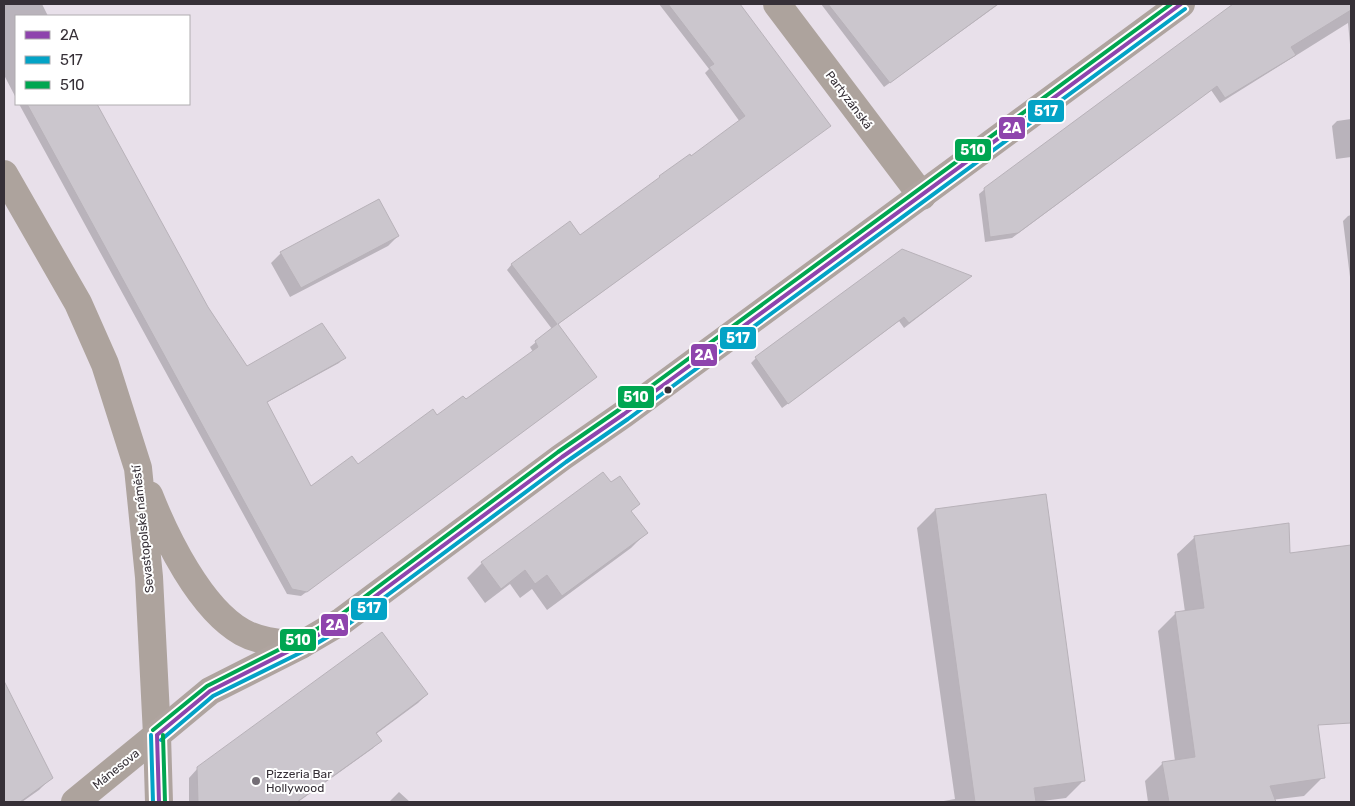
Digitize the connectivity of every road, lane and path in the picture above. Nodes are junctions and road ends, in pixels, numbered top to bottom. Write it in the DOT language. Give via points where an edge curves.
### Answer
graph roads {
  1 [pos="777,4"];
  2 [pos="1182,4"];
  3 [pos="4,174"];
  4 [pos="922,196"];
  5 [pos="138,468"];
  6 [pos="301,645"];
  7 [pos="157,735"];
  8 [pos="74,802"];
  9 [pos="159,802"];
  1 -- 4 [label="street, Partyzánská"];
  2 -- 4 [label="main road"];
  3 -- 5 [label="street, Sevastopolské náměstí" via="78,303 106,364"];
  4 -- 6 [label="main road" via="342,621"];
  5 -- 6 [label="street" via="175,552 214,609 241,632 264,641"];
  5 -- 7 [label="street, Sevastopolské náměstí" via="149,577"];
  6 -- 7 [label="main road" via="210,691"];
  7 -- 8 [label="street, Mánesova"];
  7 -- 9 [label="main road"];
}
